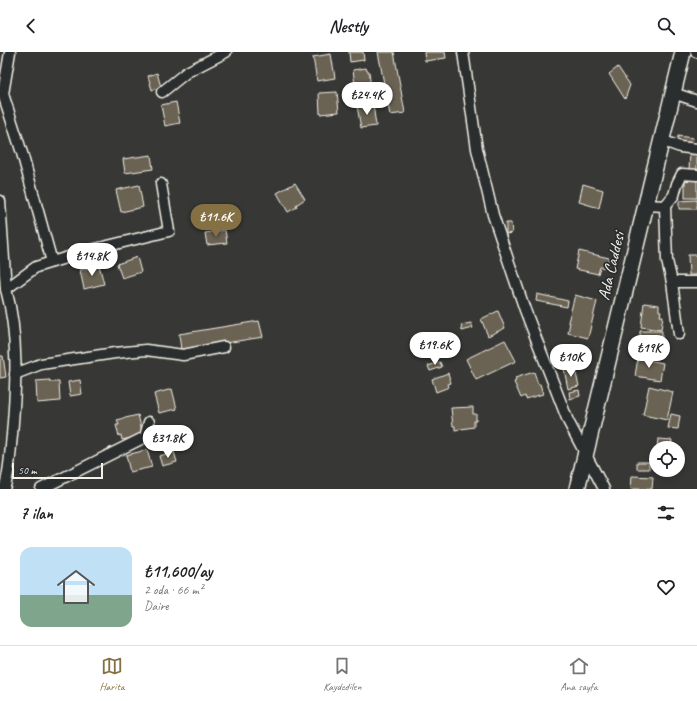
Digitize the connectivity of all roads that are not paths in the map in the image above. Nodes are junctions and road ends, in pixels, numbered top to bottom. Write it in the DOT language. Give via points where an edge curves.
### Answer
graph roads {
  1 [pos="10,52"];
  2 [pos="226,52"];
  3 [pos="463,52"];
  4 [pos="683,52"];
  5 [pos="162,92"];
  6 [pos="673,93"];
  7 [pos="697,101"];
  8 [pos="661,140"];
  9 [pos="697,149"];
  10 [pos="697,175"];
  11 [pos="161,184"];
  12 [pos="0,201"];
  13 [pos="646,205"];
  14 [pos="665,206"];
  15 [pos="52,262"];
  16 [pos="672,282"];
  17 [pos="697,282"];
  18 [pos="3,293"];
  19 [pos="678,334"];
  20 [pos="224,347"];
  21 [pos="16,374"];
  22 [pos="149,422"];
  23 [pos="585,456"];
  24 [pos="4,489"];
  25 [pos="41,489"];
  26 [pos="577,489"];
  27 [pos="604,489"];
  1 -- 15 [label="street" via="3,94"];
  2 -- 5 [label="street" via="187,72"];
  3 -- 23 [label="street" via="477,149 493,215 549,374"];
  4 -- 6 [label="main road, Ada Caddesi"];
  6 -- 7 [label="street"];
  6 -- 8 [label="main road, Ada Caddesi"];
  8 -- 9 [label="street" via="680,147"];
  8 -- 13 [label="main road, Ada Caddesi"];
  10 -- 14 [label="street" via="682,174 674,195"];
  11 -- 15 [label="street" via="169,231"];
  12 -- 18 [label="street"];
  13 -- 14 [label="street"];
  13 -- 23 [label="main road, Ada Caddesi"];
  14 -- 16 [label="street" via="667,261"];
  15 -- 18 [label="street" via="36,267"];
  16 -- 17 [label="street"];
  16 -- 19 [label="street"];
  18 -- 21 [label="street" via="10,303"];
  20 -- 21 [label="street" via="183,355 146,350 115,353 41,364"];
  21 -- 24 [label="street" via="8,477"];
  22 -- 25 [label="street" via="145,437"];
  23 -- 26 [label="main road, Ada Caddesi"];
  23 -- 27 [label="street"];
}
